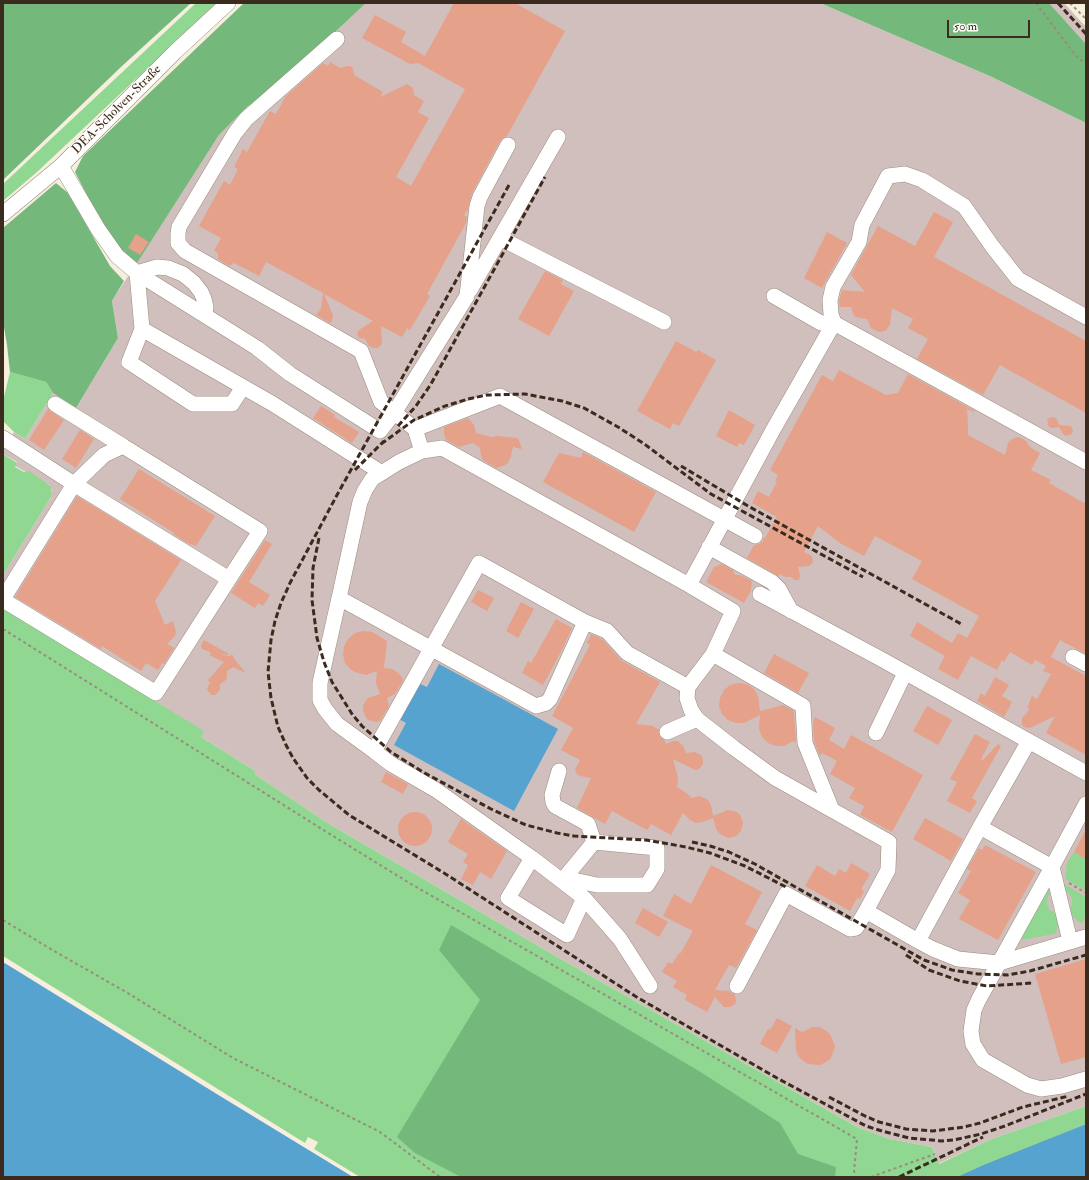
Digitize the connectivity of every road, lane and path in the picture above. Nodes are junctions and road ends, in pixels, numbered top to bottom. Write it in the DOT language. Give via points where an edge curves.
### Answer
graph roads {
  1 [pos="228,3"];
  2 [pos="1036,3"];
  3 [pos="1070,3"];
  4 [pos="1086,19"];
  5 [pos="337,39"];
  6 [pos="1086,64"];
  7 [pos="558,137"];
  8 [pos="508,145"];
  9 [pos="61,166"];
  10 [pos="3,214"];
  11 [pos="500,238"];
  12 [pos="137,273"];
  13 [pos="467,296"];
  14 [pos="774,296"];
  15 [pos="205,314"];
  16 [pos="1086,317"];
  17 [pos="664,322"];
  18 [pos="834,323"];
  19 [pos="142,329"];
  20 [pos="243,387"];
  21 [pos="56,404"];
  22 [pos="394,413"];
  23 [pos="415,429"];
  24 [pos="3,438"];
  25 [pos="123,446"];
  26 [pos="422,451"];
  27 [pos="1086,462"];
  28 [pos="382,473"];
  29 [pos="74,484"];
  30 [pos="725,519"];
  31 [pos="755,536"];
  32 [pos="709,547"];
  33 [pos="229,578"];
  34 [pos="689,585"];
  35 [pos="760,594"];
  36 [pos="339,598"];
  37 [pos="3,600"];
  38 [pos="791,611"];
  39 [pos="585,622"];
  40 [pos="3,629"];
  41 [pos="430,648"];
  42 [pos="713,654"];
  43 [pos="905,673"];
  44 [pos="688,687"];
  45 [pos="697,719"];
  46 [pos="667,732"];
  47 [pos="876,733"];
  48 [pos="1029,741"];
  49 [pos="374,751"];
  50 [pos="559,771"];
  51 [pos="1086,773"];
  52 [pos="1086,804"];
  53 [pos="832,810"];
  54 [pos="980,827"];
  55 [pos="594,842"];
  56 [pos="532,858"];
  57 [pos="1052,866"];
  58 [pos="563,879"];
  59 [pos="584,898"];
  60 [pos="866,911"];
  61 [pos="3,920"];
  62 [pos="1086,937"];
  63 [pos="918,941"];
  64 [pos="1070,941"];
  65 [pos="999,963"];
  66 [pos="650,986"];
  67 [pos="737,986"];
  68 [pos="1086,1079"];
  69 [pos="935,1154"];
  70 [pos="440,1177"];
  71 [pos="856,1177"];
  72 [pos="871,1177"];
  1 -- 9 [label="street, DEA-Scholven-Straße"];
  2 -- 6 [label="path" via="1076,56"];
  3 -- 4 [label="path"];
  5 -- 22 [label="street" via="246,119 180,227 178,244 185,251 360,350 381,402"];
  7 -- 11 [label="street"];
  8 -- 13 [label="street" via="477,206"];
  9 -- 10 [label="street, DEA-Scholven-Straße"];
  9 -- 12 [label="street" via="117,256"];
  11 -- 13 [label="street"];
  11 -- 17 [label="street"];
  12 -- 15 [label="street"];
  12 -- 15 [label="street" via="157,267 183,274 201,292 206,307"];
  12 -- 19 [label="street"];
  13 -- 22 [label="street"];
  14 -- 18 [label="street" via="821,323"];
  15 -- 22 [label="street" via="257,348 290,374 380,431"];
  16 -- 18 [label="street" via="1018,279 964,206 922,180 905,174 888,176 862,225 859,242 833,287 830,300"];
  18 -- 27 [label="street"];
  18 -- 30 [label="street"];
  19 -- 20 [label="street"];
  19 -- 20 [label="street" via="129,362 193,404 232,404"];
  20 -- 28 [label="street"];
  21 -- 25 [label="street"];
  22 -- 23 [label="street"];
  23 -- 26 [label="street"];
  23 -- 30 [label="street" via="500,396"];
  24 -- 29 [label="street"];
  25 -- 29 [label="street" via="104,455"];
  25 -- 33 [label="street" via="260,531"];
  26 -- 28 [label="street"];
  26 -- 34 [label="street" via="442,448"];
  28 -- 36 [label="street" via="372,479 360,502"];
  29 -- 33 [label="street"];
  29 -- 37 [label="street"];
  30 -- 31 [label="street"];
  30 -- 32 [label="street"];
  32 -- 34 [label="street"];
  32 -- 38 [label="street" via="772,582"];
  33 -- 37 [label="street" via="156,693"];
  34 -- 42 [label="street" via="733,611"];
  35 -- 38 [label="street"];
  36 -- 41 [label="street"];
  36 -- 49 [label="street" via="320,683 320,700 337,724"];
  38 -- 43 [label="street"];
  39 -- 41 [label="street" via="479,563"];
  39 -- 41 [label="street" via="550,699 536,706"];
  39 -- 44 [label="street" via="607,631 627,653"];
  40 -- 71 [label="path" via="412,884 857,1139 854,1171"];
  41 -- 49 [label="street"];
  42 -- 44 [label="street"];
  42 -- 53 [label="street" via="803,706 805,743"];
  43 -- 47 [label="street"];
  43 -- 48 [label="street"];
  44 -- 45 [label="street" via="688,698"];
  45 -- 46 [label="street"];
  45 -- 53 [label="street" via="775,778"];
  48 -- 51 [label="street"];
  48 -- 54 [label="street"];
  49 -- 56 [label="street" via="436,790"];
  50 -- 55 [label="street" via="552,795 553,802 555,806 588,824"];
  52 -- 57 [label="street"];
  53 -- 60 [label="street" via="889,842 888,870"];
  54 -- 57 [label="street"];
  54 -- 63 [label="street"];
  55 -- 58 [label="street"];
  55 -- 58 [label="street" via="658,848 657,870 647,885 597,884"];
  56 -- 58 [label="street"];
  56 -- 59 [label="street" via="508,898 567,935"];
  57 -- 64 [label="street"];
  57 -- 65 [label="street"];
  58 -- 59 [label="street"];
  59 -- 66 [label="street" via="620,939"];
  60 -- 63 [label="street"];
  60 -- 67 [label="street" via="856,928 850,929 786,894"];
  61 -- 70 [label="path" via="233,1058 380,1132"];
  62 -- 64 [label="street"];
  63 -- 65 [label="street" via="958,959"];
  64 -- 65 [label="street"];
  65 -- 68 [label="street" via="979,999 972,1020 973,1044 983,1060 1027,1085 1041,1089"];
  69 -- 72 [label="path"];
}
